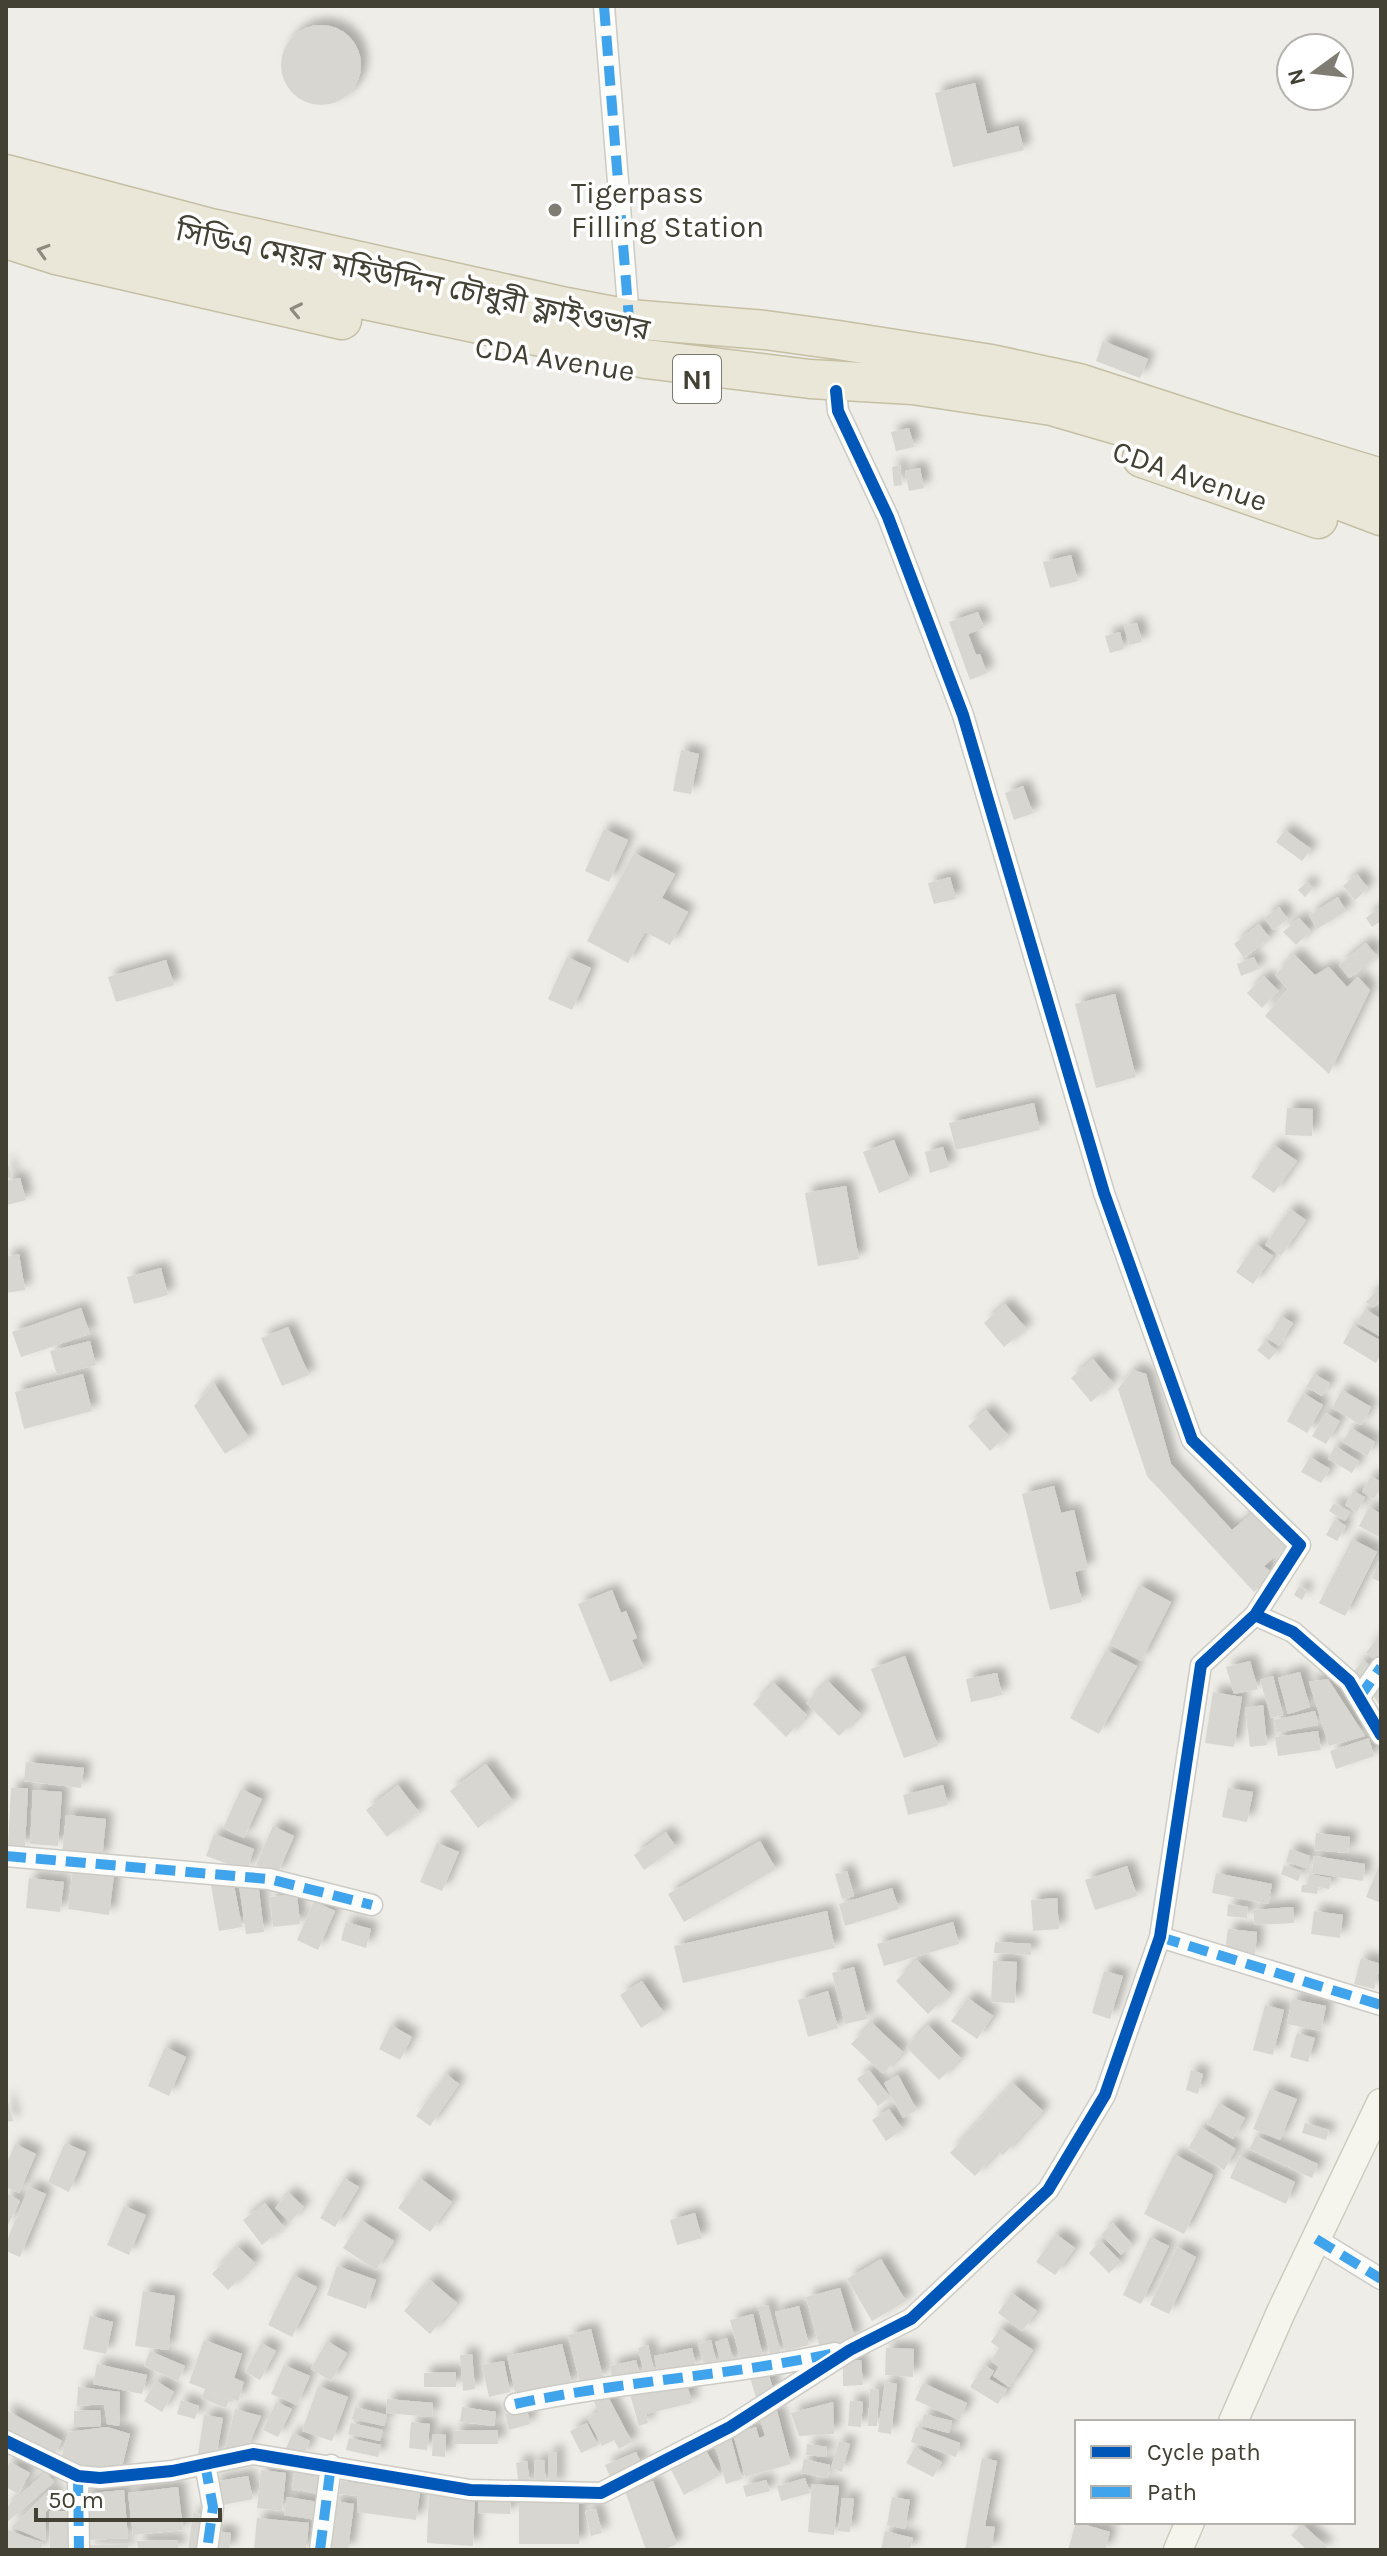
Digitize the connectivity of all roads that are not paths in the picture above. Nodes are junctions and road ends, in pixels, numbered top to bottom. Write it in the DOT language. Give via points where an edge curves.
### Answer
graph roads {
  1 [pos="604,6"];
  2 [pos="6,174"];
  3 [pos="6,192"];
  4 [pos="6,212"];
  5 [pos="6,239"];
  6 [pos="629,319"];
  7 [pos="836,391"];
  8 [pos="1381,478"];
  9 [pos="1381,490"];
  10 [pos="1381,516"];
  11 [pos="1381,541"];
  12 [pos="1255,1615"];
  13 [pos="1381,1667"];
  14 [pos="1359,1698"];
  15 [pos="1381,1735"];
  16 [pos="6,1856"];
  17 [pos="372,1905"];
  18 [pos="1160,1937"];
  19 [pos="1381,2005"];
  20 [pos="1381,2103"];
  21 [pos="1316,2239"];
  22 [pos="1381,2279"];
  23 [pos="850,2350"];
  24 [pos="515,2404"];
  25 [pos="1234,2420"];
  26 [pos="6,2441"];
  27 [pos="205,2464"];
  28 [pos="331,2465"];
  29 [pos="78,2476"];
  30 [pos="1189,2524"];
  31 [pos="79,2550"];
  32 [pos="207,2550"];
  33 [pos="320,2550"];
  34 [pos="1178,2550"];
  1 -- 6 [label="street"];
  2 -- 6 [label="highway, CDA Avenue / N1" via="211,228"];
  3 -- 9 [label="highway, সিডিএ মেয়র মহিউদ্দিন চৌধুরী ফ্লাইওভার" via="621,327 1000,374 1136,410"];
  4 -- 10 [label="highway" via="360,299 646,359 810,379 913,385 1052,406 1217,454"];
  7 -- 5 [label="highway, CDA Avenue / N1, one-way" via="590,370 296,311"];
  6 -- 8 [label="highway, CDA Avenue / N1" via="765,330 991,364 1079,383"];
  7 -- 11 [label="highway, CDA Avenue / N1" via="955,410 1073,437"];
  7 -- 12 [label="street" via="838,411 888,517 963,715 1104,1193 1192,1440 1300,1545"];
  12 -- 14 [label="street" via="1293,1632 1349,1681"];
  12 -- 18 [label="street" via="1201,1665"];
  13 -- 14 [label="street"];
  14 -- 15 [label="street"];
  16 -- 17 [label="street" via="269,1879"];
  18 -- 19 [label="street"];
  18 -- 23 [label="street" via="1105,2095 1048,2190 911,2319"];
  20 -- 21 [label="main road"];
  21 -- 22 [label="street"];
  21 -- 25 [label="main road"];
  23 -- 24 [label="street" via="773,2367"];
  23 -- 28 [label="street" via="730,2427 601,2493 470,2490"];
  26 -- 29 [label="street"];
  27 -- 28 [label="street" via="253,2454"];
  27 -- 29 [label="street" via="100,2478"];
  27 -- 32 [label="street" via="213,2507"];
  28 -- 33 [label="street"];
  29 -- 31 [label="street"];
  30 -- 34 [label="main road"];
}
